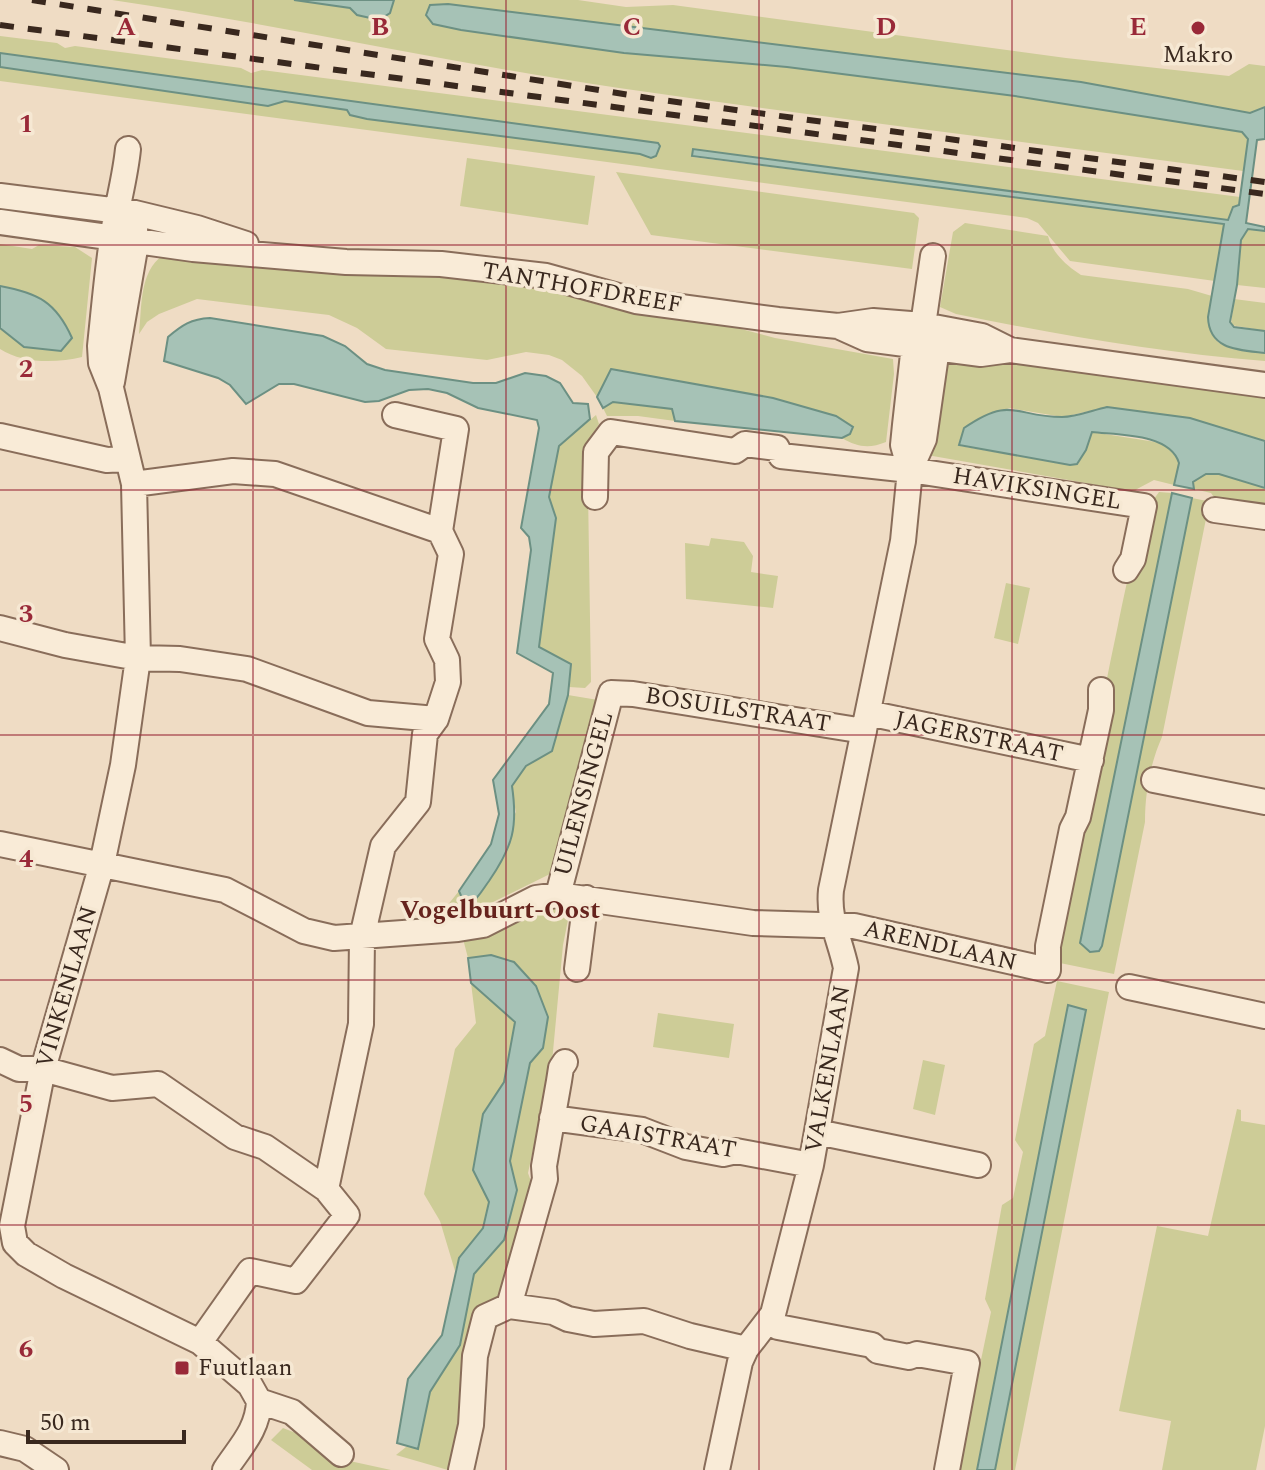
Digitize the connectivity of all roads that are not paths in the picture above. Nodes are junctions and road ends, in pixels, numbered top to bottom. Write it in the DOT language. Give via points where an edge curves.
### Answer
graph roads {
  1 [pos="128,149"];
  2 [pos="0,196"];
  3 [pos="126,212"];
  4 [pos="0,222"];
  5 [pos="124,242"];
  6 [pos="278,255"];
  7 [pos="933,256"];
  8 [pos="925,339"];
  9 [pos="1265,385"];
  10 [pos="395,415"];
  11 [pos="0,436"];
  12 [pos="127,459"];
  13 [pos="910,470"];
  14 [pos="134,484"];
  15 [pos="595,497"];
  16 [pos="1215,510"];
  17 [pos="1265,517"];
  18 [pos="440,531"];
  19 [pos="1126,570"];
  20 [pos="0,628"];
  21 [pos="138,658"];
  22 [pos="1101,690"];
  23 [pos="611,693"];
  24 [pos="436,719"];
  25 [pos="866,722"];
  26 [pos="1091,760"];
  27 [pos="1154,780"];
  28 [pos="1265,802"];
  29 [pos="0,844"];
  30 [pos="102,864"];
  31 [pos="558,895"];
  32 [pos="586,898"];
  33 [pos="832,925"];
  34 [pos="362,937"];
  35 [pos="577,969"];
  36 [pos="1129,987"];
  37 [pos="1265,1016"];
  38 [pos="0,1060"];
  39 [pos="565,1062"];
  40 [pos="43,1069"];
  41 [pos="552,1118"];
  42 [pos="817,1132"];
  43 [pos="811,1165"];
  44 [pos="978,1165"];
  45 [pos="326,1189"];
  46 [pos="7,1247"];
  47 [pos="509,1306"];
  48 [pos="770,1322"];
  49 [pos="200,1342"];
  50 [pos="746,1349"];
  51 [pos="259,1401"];
  52 [pos="0,1443"];
  53 [pos="341,1454"];
  54 [pos="56,1470"];
  55 [pos="225,1470"];
  56 [pos="461,1470"];
  57 [pos="717,1470"];
  58 [pos="947,1470"];
  1 -- 3 [label="street, VINKENLAAN"];
  2 -- 3 [label="street, TANTHOFDREEF"];
  3 -- 5 [label="street, VINKENLAAN"];
  3 -- 6 [label="street, TANTHOFDREEF"];
  4 -- 5 [label="street, TANTHOFDREEF"];
  5 -- 6 [label="street, TANTHOFDREEF"];
  5 -- 12 [label="street, VINKENLAAN" via="100,346"];
  6 -- 8 [label="street, TANTHOFDREEF" via="546,276 636,301 838,326 873,321"];
  7 -- 8 [label="street, VALKENLAAN"];
  8 -- 9 [label="street, TANTHOFDREEF" via="981,354 1010,350"];
  8 -- 13 [label="street, VALKENLAAN" via="903,445"];
  10 -- 18 [label="street" via="456,429"];
  11 -- 12 [label="street" via="107,460"];
  12 -- 14 [label="street, VINKENLAAN"];
  13 -- 15 [label="street" via="781,456 777,448 745,444 735,451 611,432 596,452"];
  13 -- 19 [label="street, HAVIKSINGEL" via="1144,506"];
  13 -- 25 [label="street, VALKENLAAN" via="903,541"];
  14 -- 18 [label="street" via="233,471 275,474"];
  14 -- 21 [label="street, VINKENLAAN"];
  16 -- 17 [label="street"];
  18 -- 24 [label="street" via="451,554 437,639 447,660 448,682"];
  20 -- 21 [label="street"];
  21 -- 24 [label="street" via="247,669 368,713"];
  21 -- 30 [label="street, VINKENLAAN"];
  22 -- 26 [label="street"];
  23 -- 25 [label="street, BOSUILSTRAAT"];
  23 -- 31 [label="street, UILENSINGEL"];
  24 -- 34 [label="street" via="425,734 418,802 383,846"];
  25 -- 26 [label="street, JAGERSTRAAT"];
  25 -- 33 [label="street, VALKENLAAN" via="831,890"];
  26 -- 33 [label="street, ARENDLAAN" via="1048,946 1048,970"];
  27 -- 28 [label="street"];
  29 -- 30 [label="street"];
  30 -- 34 [label="street" via="225,890 304,931"];
  30 -- 40 [label="street, VINKENLAAN"];
  31 -- 32 [label="street, ARENDLAAN"];
  31 -- 34 [label="street" via="536,898 483,925"];
  32 -- 33 [label="street, ARENDLAAN" via="753,923"];
  32 -- 35 [label="street"];
  33 -- 42 [label="street, VALKENLAAN" via="846,968"];
  34 -- 45 [label="street" via="361,1024"];
  36 -- 37 [label="street"];
  38 -- 40 [label="street" via="19,1069"];
  39 -- 41 [label="street"];
  40 -- 45 [label="street" via="112,1088 158,1084 235,1137 265,1147"];
  40 -- 46 [label="street, VINKENLAAN"];
  41 -- 43 [label="street, GAAISTRAAT" via="630,1127 686,1147"];
  41 -- 47 [label="street" via="545,1179"];
  42 -- 43 [label="street, VALKENLAAN"];
  42 -- 44 [label="street"];
  43 -- 48 [label="street, VALKENLAAN"];
  45 -- 49 [label="street" via="347,1215 296,1281 250,1271"];
  46 -- 49 [label="street, VINKENLAAN"];
  47 -- 50 [label="street" via="594,1324 644,1321"];
  47 -- 56 [label="street" via="485,1317"];
  48 -- 50 [label="street, VALKENLAAN"];
  48 -- 58 [label="street" via="872,1345 878,1351 967,1363"];
  49 -- 51 [label="street, VINKENLAAN" via="250,1385"];
  50 -- 57 [label="street, VALKENLAAN"];
  51 -- 53 [label="street, VINKENLAAN" via="292,1412"];
  51 -- 55 [label="street" via="256,1422"];
  52 -- 54 [label="street" via="25,1449"];
}
